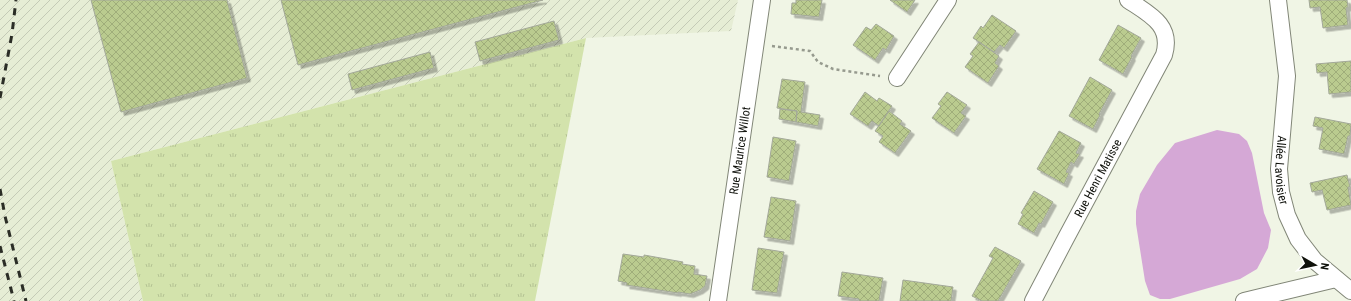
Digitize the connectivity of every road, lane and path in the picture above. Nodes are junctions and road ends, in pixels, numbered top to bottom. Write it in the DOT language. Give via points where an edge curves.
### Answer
graph roads {
  1 [pos="762,0"];
  2 [pos="948,0"];
  3 [pos="1128,0"];
  4 [pos="1278,0"];
  5 [pos="755,44"];
  6 [pos="897,78"];
  7 [pos="1336,279"];
  8 [pos="1351,291"];
  9 [pos="718,301"];
  10 [pos="1034,301"];
  11 [pos="1244,301"];
  1 -- 5 [label="street, Rue Maurice Willot"];
  2 -- 6 [label="street"];
  3 -- 10 [label="street, Rue Henri Matisse" via="1157,21 1165,34 1167,45 1164,55"];
  4 -- 7 [label="street, Allée Lavoisier" via="1287,76 1279,169 1281,192 1287,215 1298,239 1315,261"];
  5 -- 6 [label="path" via="810,51 818,62 833,69"];
  5 -- 9 [label="street, Rue Maurice Willot"];
  7 -- 8 [label="street, Allée Lavoisier"];
  7 -- 11 [label="street"];
}
